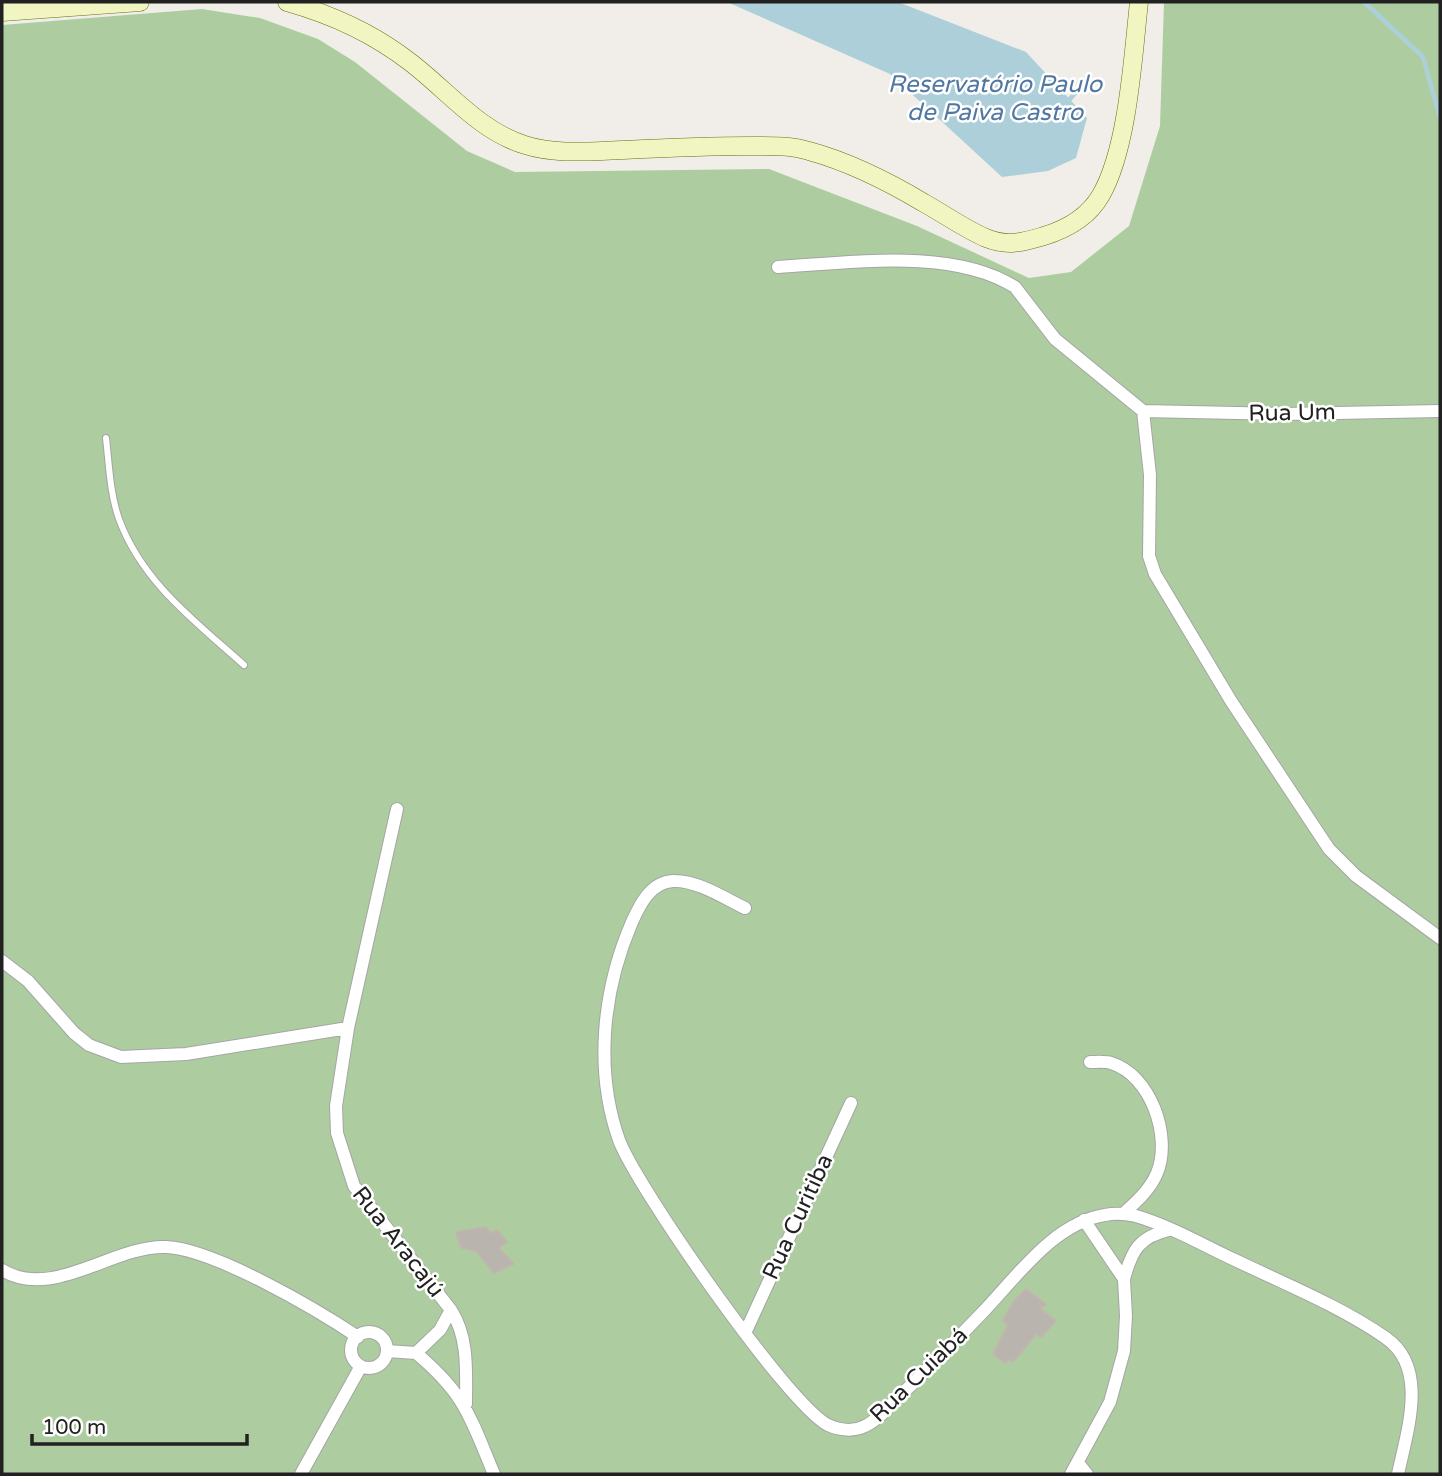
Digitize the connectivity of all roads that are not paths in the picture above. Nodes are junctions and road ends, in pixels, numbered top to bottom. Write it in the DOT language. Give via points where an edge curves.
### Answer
graph roads {
  1 [pos="140,2"];
  2 [pos="287,2"];
  3 [pos="1139,2"];
  4 [pos="2,12"];
  5 [pos="778,267"];
  6 [pos="1143,411"];
  7 [pos="1440,411"];
  8 [pos="106,438"];
  9 [pos="244,664"];
  10 [pos="397,809"];
  11 [pos="745,908"];
  12 [pos="1440,938"];
  13 [pos="2,961"];
  14 [pos="348,1028"];
  15 [pos="1090,1062"];
  16 [pos="851,1103"];
  17 [pos="1123,1214"];
  18 [pos="1084,1220"];
  19 [pos="1170,1230"];
  20 [pos="2,1270"];
  21 [pos="1124,1279"];
  22 [pos="451,1310"];
  23 [pos="746,1331"];
  24 [pos="358,1337"];
  25 [pos="387,1351"];
  26 [pos="416,1353"];
  27 [pos="360,1366"];
  28 [pos="466,1405"];
  29 [pos="1074,1469"];
  30 [pos="301,1474"];
  31 [pos="494,1474"];
  32 [pos="1087,1474"];
  33 [pos="1398,1474"];
  1 -- 4 [label="main road"];
  2 -- 3 [label="main road" via="374,39 410,62 473,116 522,144 542,150 587,151 737,146 808,150 911,195 982,236 1014,244 1071,225 1101,196 1116,154 1130,87"];
  5 -- 6 [label="street" via="909,262 990,274 1015,287 1070,354"];
  6 -- 7 [label="street, Rua Um"];
  6 -- 12 [label="street" via="1150,475 1149,556 1155,574 1231,701 1329,849 1356,876"];
  8 -- 9 [label="lane" via="118,517 136,556 153,582"];
  10 -- 14 [label="street, Rua Aracajú"];
  11 -- 23 [label="street, Rua Cuiabá" via="694,884 671,880 648,891 621,948 605,1028 607,1081 626,1157 661,1217"];
  13 -- 14 [label="street" via="28,981 74,1033 89,1045 121,1057 186,1054"];
  14 -- 22 [label="street, Rua Aracajú" via="336,1106 337,1133 347,1171 368,1207"];
  15 -- 17 [label="street" via="1111,1063 1131,1075 1149,1094 1158,1121 1161,1152 1157,1174"];
  16 -- 23 [label="street, Rua Curitiba"];
  17 -- 18 [label="street, Rua Cuiabá"];
  17 -- 19 [label="street, Rua Cuiabá"];
  18 -- 21 [label="street"];
  18 -- 23 [label="street, Rua Cuiabá" via="1053,1240 940,1357 861,1429 837,1429 815,1416"];
  19 -- 21 [label="street" via="1139,1242"];
  19 -- 33 [label="street, Rua Cuiabá" via="1298,1290 1394,1344 1412,1377"];
  20 -- 24 [label="street" via="31,1279 84,1270 146,1249 178,1248 208,1257 304,1304"];
  21 -- 29 [label="street" via="1126,1316 1119,1377"];
  22 -- 26 [label="street, Rua Aracajú" via="440,1330"];
  22 -- 28 [label="street" via="467,1359"];
  24 -- 25 [label="street" via="374,1333 384,1340"];
  24 -- 27 [label="street" via="351,1352"];
  25 -- 26 [label="street"];
  25 -- 27 [label="street" via="377,1366"];
  26 -- 28 [label="street" via="444,1377"];
  27 -- 30 [label="street"];
  28 -- 31 [label="street"];
  29 -- 32 [label="street"];
}
